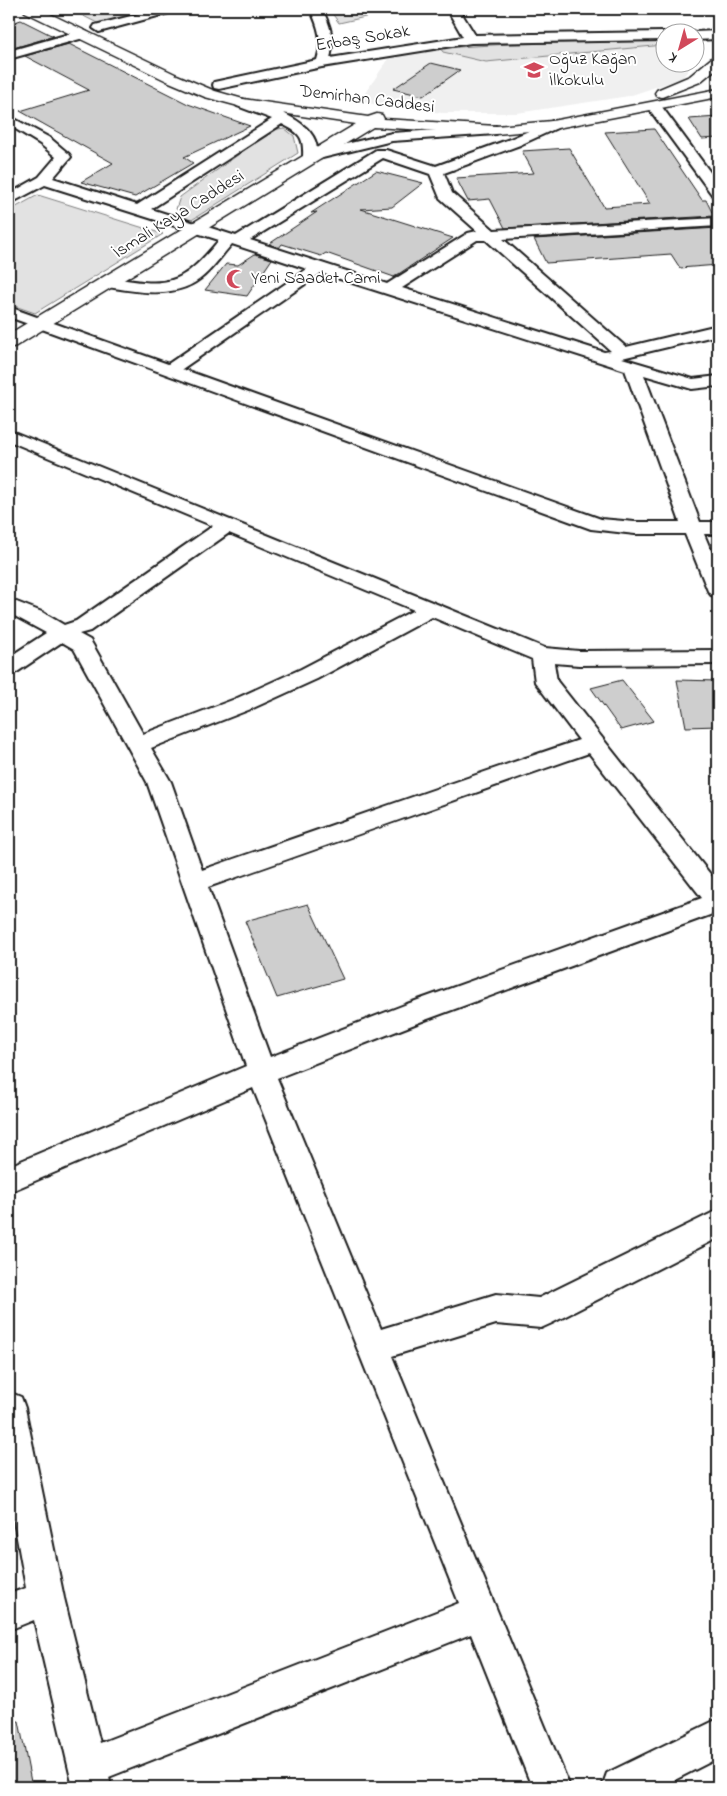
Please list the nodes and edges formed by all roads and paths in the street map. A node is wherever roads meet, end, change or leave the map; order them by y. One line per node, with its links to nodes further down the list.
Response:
1 (30, 9): 7 (main road, Demirhan Caddesi)
2 (172, 9): 6 (street)
3 (316, 9): 14 (street)
4 (454, 9): 11 (street)
5 (77, 16): 6 (main road, Demirhan Caddesi)
6 (99, 28): 16 (main road, Demirhan Caddesi)
7 (83, 34): 12 (street); 21 (main road, Demirhan Caddesi)
8 (718, 35): 10 (street)
9 (654, 36): 11 (street, Erbaş Sokak)
10 (704, 36)
11 (471, 39): 14 (street, Erbaş Sokak)
12 (9, 55)
13 (718, 60): 20 (main road)
14 (322, 63): 16 (street, Erbaş Sokak)
15 (718, 82): 20 (main road, Demirhan Caddesi)
16 (219, 86): 22 (main road, Demirhan Caddesi)
17 (718, 93): 18 (main road, Demirhan Caddesi)
18 (699, 97): 19 (main road); 20 (main road, Demirhan Caddesi)
19 (718, 98)
20 (657, 99): 22 (main road, Demirhan Caddesi); 26 (main road, Demirhan Caddesi); 31 (street)
21 (242, 103): 23 (street); 25 (main road, Demirhan Caddesi)
22 (386, 112): 25 (main road, İsmali Kaya Caddesi)
23 (281, 119): 28 (street); 33 (street)
24 (9, 120): 30 (street)
25 (370, 122): 27 (main road, Demirhan Caddesi); 28 (main road, İsmali Kaya Caddesi)
26 (552, 125): 27 (main road, Demirhan Caddesi); 29 (street)
27 (496, 130): 28 (street)
28 (310, 157): 35 (main road, İsmali Kaya Caddesi)
29 (436, 171): 36 (street); 37 (street)
30 (44, 180): 32 (street); 33 (street)
31 (718, 192)
32 (9, 200)
33 (138, 211): 35 (street)
34 (718, 222): 36 (street)
35 (196, 228): 37 (street); 39 (main road, İsmali Kaya Caddesi)
36 (490, 235): 40 (street); 45 (street)
37 (234, 239): 38 (street); 39 (street)
38 (320, 267): 40 (street); 46 (street)
39 (108, 282): 42 (main road, İsmali Kaya Caddesi)
40 (390, 289): 45 (street)
41 (9, 312): 42 (street)
42 (40, 322): 44 (main road, İsmali Kaya Caddesi); 46 (street)
43 (718, 330): 45 (street)
44 (9, 342)
45 (628, 360): 47 (street); 50 (street)
46 (171, 370): 50 (street)
47 (718, 382)
48 (9, 435): 49 (street)
49 (228, 525): 54 (street); 55 (street)
50 (692, 528): 51 (street); 52 (street)
51 (718, 528)
52 (718, 591)
53 (9, 605): 55 (street)
54 (430, 609): 56 (street); 60 (street)
55 (61, 632): 58 (street); 60 (street)
56 (542, 655): 57 (street); 59 (street)
57 (718, 657)
58 (9, 667)
59 (594, 743): 61 (street); 62 (street)
60 (138, 745): 61 (street)
61 (194, 882): 63 (street)
62 (718, 901): 63 (street)
63 (261, 1072): 64 (street); 66 (street)
64 (9, 1180)
65 (718, 1223): 66 (street)
66 (372, 1347): 70 (street)
67 (9, 1408): 68 (street)
68 (46, 1598): 69 (street); 72 (street)
69 (9, 1612)
70 (480, 1612): 72 (street); 73 (street)
71 (718, 1738): 74 (street)
72 (89, 1777)
73 (551, 1787)
74 (621, 1787)

